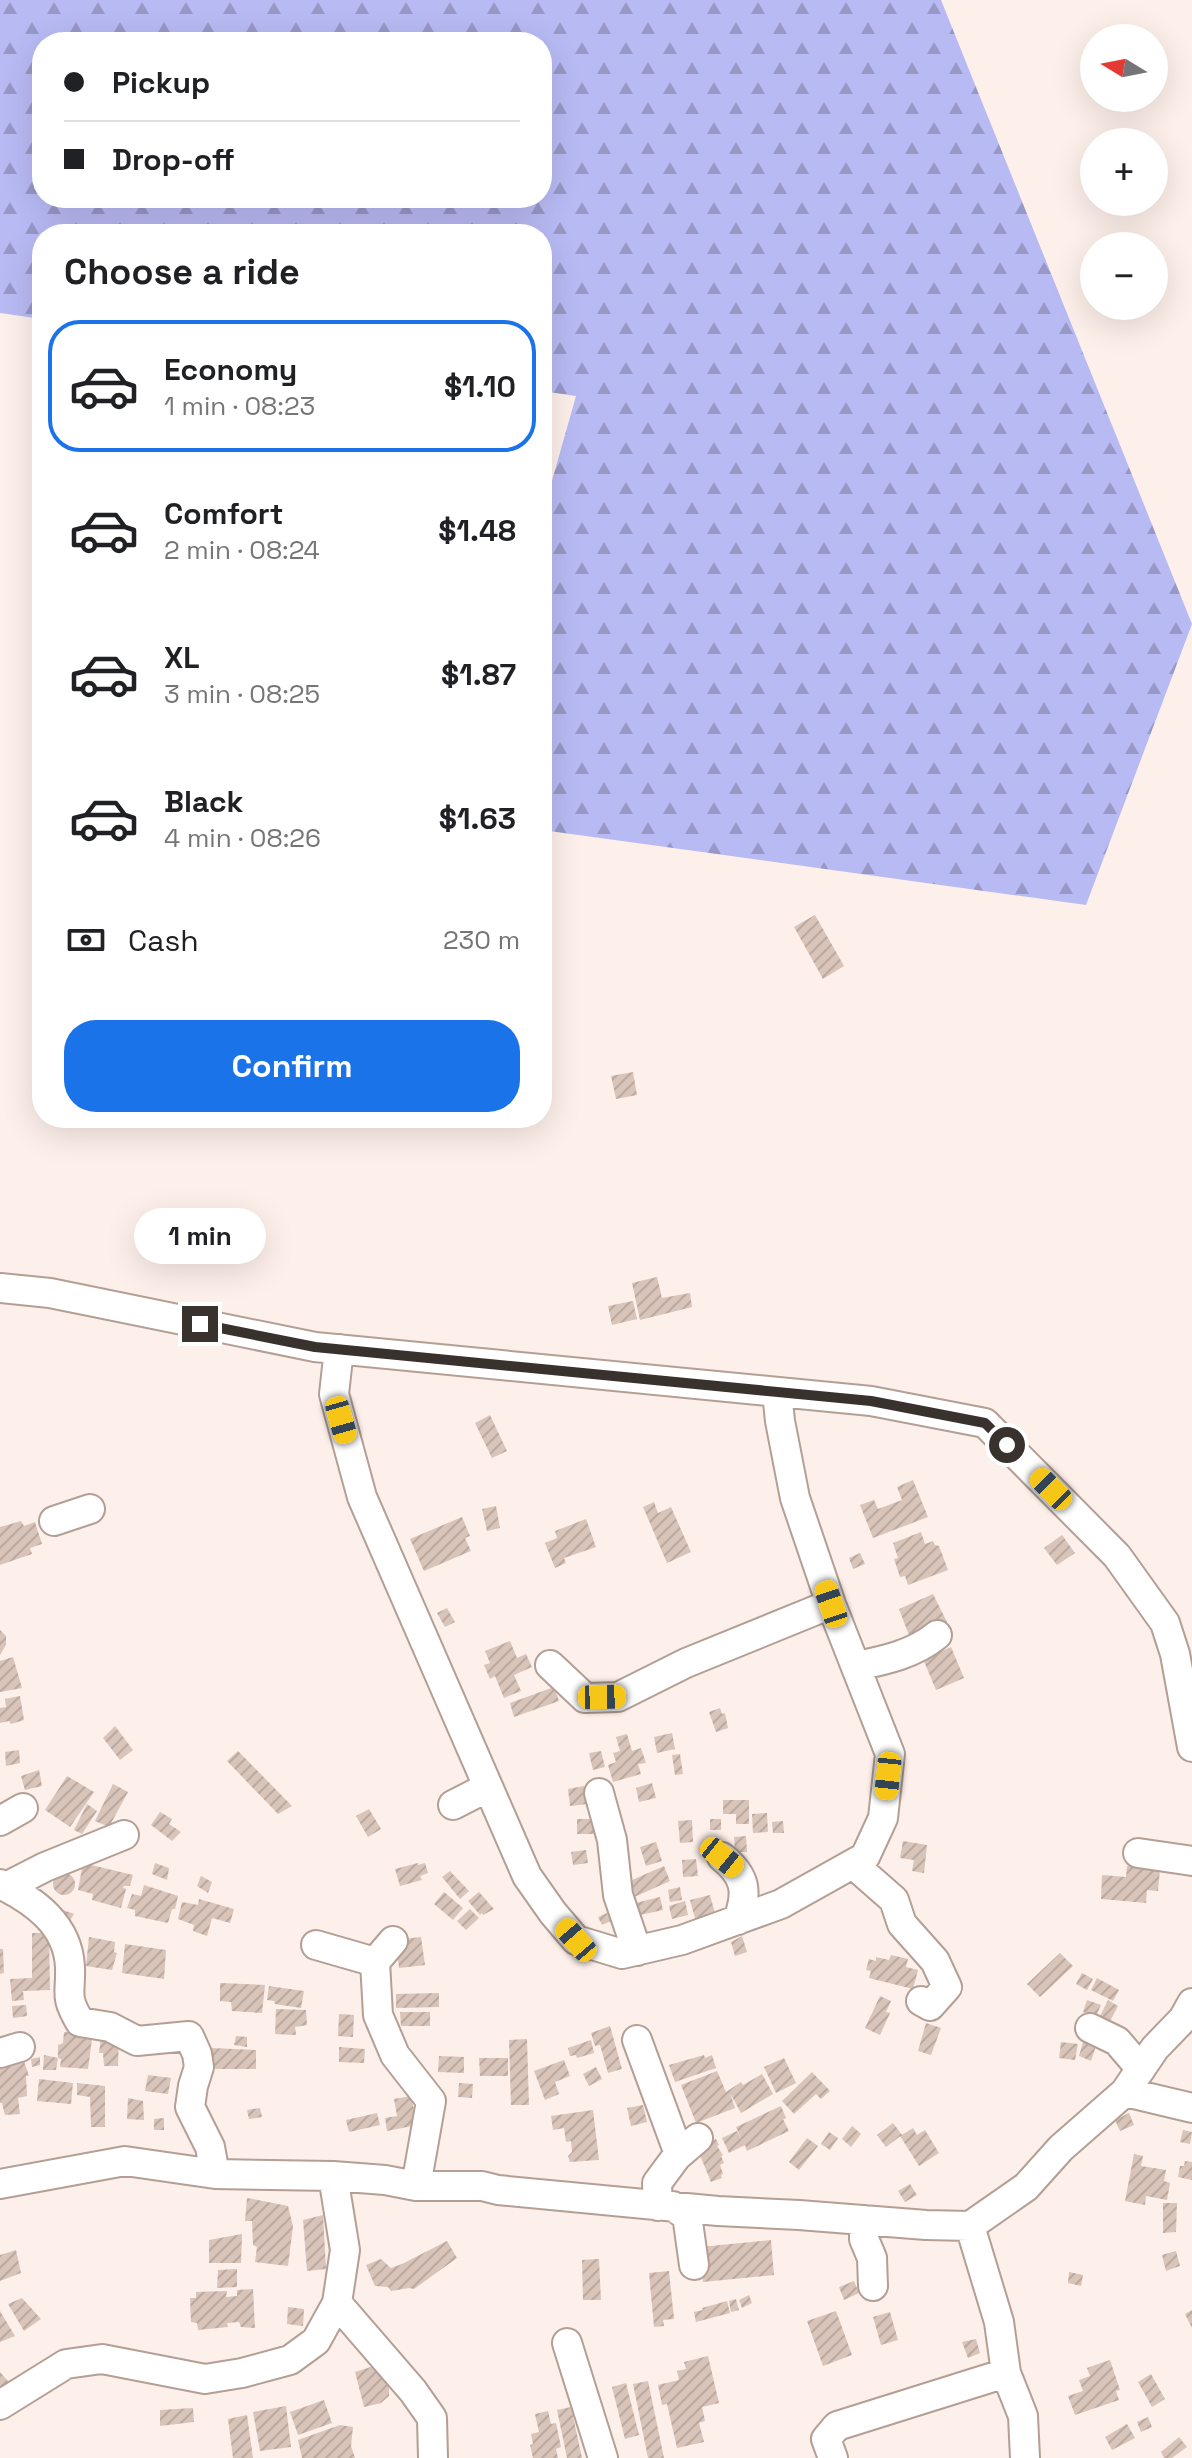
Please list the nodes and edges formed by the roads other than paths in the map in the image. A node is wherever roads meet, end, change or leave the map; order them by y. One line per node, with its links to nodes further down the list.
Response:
1 (0, 1288): 2 (street)
2 (339, 1349): 3 (street); 12 (street)
3 (777, 1392): 6 (street); 8 (street)
4 (90, 1509): 5 (street)
5 (54, 1521)
6 (831, 1604): 9 (street); 10 (street)
7 (937, 1635): 10 (street)
8 (1183, 1650): 11 (street)
9 (550, 1665)
10 (857, 1666): 19 (street)
11 (1192, 1747)
12 (488, 1787): 14 (street); 22 (street)
13 (599, 1793): 22 (street)
14 (453, 1805)
15 (124, 1835): 20 (street)
16 (1138, 1853): 18 (street)
17 (722, 1857): 21 (street)
18 (1192, 1861)
19 (853, 1864): 21 (street); 24 (street)
20 (3, 1885): 30 (street)
21 (738, 1920): 22 (street)
22 (650, 1941)
23 (316, 1945): 33 (street)
24 (921, 2001)
25 (1192, 2003): 28 (street)
26 (1090, 2028): 28 (street)
27 (637, 2040): 34 (street)
28 (1133, 2080): 29 (street); 36 (street)
29 (1192, 2108)
30 (215, 2174): 31 (street); 32 (street)
31 (333, 2176): 33 (street); 39 (street)
32 (0, 2184)
33 (416, 2186): 34 (street)
34 (665, 2206): 35 (street); 37 (street)
35 (864, 2220): 36 (street); 38 (street)
36 (970, 2226): 41 (street)
37 (694, 2265)
38 (873, 2286)
39 (337, 2303): 42 (street); 43 (street)
40 (567, 2343): 44 (street)
41 (1006, 2373): 45 (street); 46 (street)
42 (0, 2405)
43 (433, 2458)
44 (603, 2458)
45 (833, 2458)
46 (1025, 2458)

